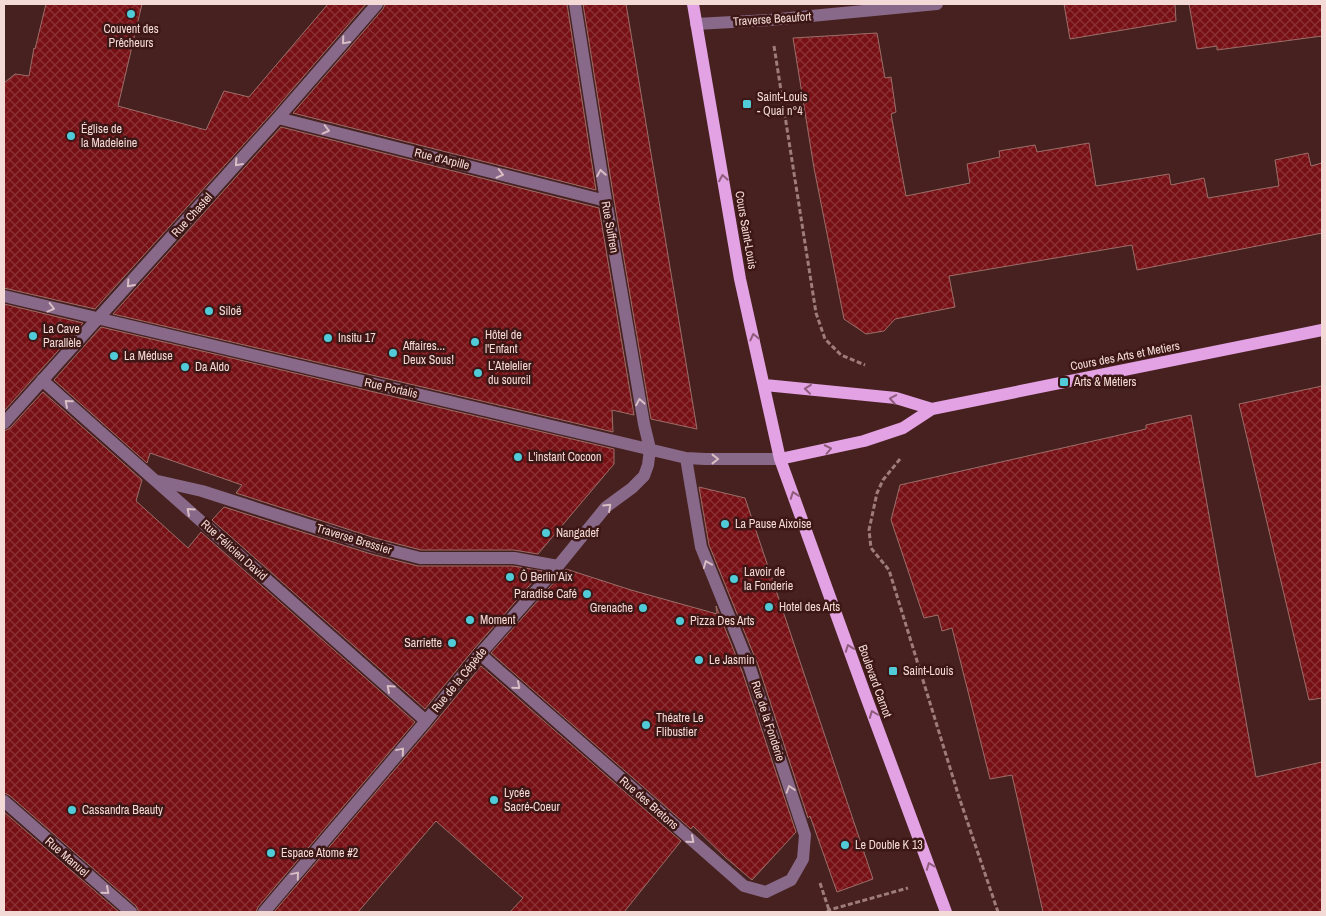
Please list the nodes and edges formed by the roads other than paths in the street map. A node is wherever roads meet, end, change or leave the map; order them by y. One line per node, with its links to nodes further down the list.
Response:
1 (377, 4): 6 (street, Rue Chastel, one-way to 6)
2 (574, 4): 7 (street, Rue Suffren, one-way to 2)
3 (693, 4): 5 (main road, Cours Saint-Louis)
4 (937, 4): 5 (street, Traverse Beaufort)
5 (696, 24): 12 (main road, Cours Saint-Louis, one-way to 5)
6 (278, 118): 7 (street, Rue d'Arpille, one-way to 7); 9 (street, Rue Chastel, one-way to 9)
7 (606, 200): 15 (street, Rue Suffren, one-way to 7)
8 (4, 296): 9 (street, Rue Portalis, one-way to 9)
9 (98, 319): 11 (street, Rue Chastel); 15 (street, Rue Portalis)
10 (1322, 330): 13 (main road, Cours des Arts et Metiers)
11 (42, 380): 14 (street, Rue Chastel); 18 (street, Rue Félicien David, one-way to 11)
12 (765, 385): 13 (main road, Cours des Arts et Metiers, one-way to 12); 17 (main road, Cours Saint-Louis)
13 (932, 409): 17 (main road, Cours des Arts et Metiers, one-way to 13)
14 (4, 423)
15 (650, 450): 16 (street, Rue Portalis); 19 (street, Rue de la Cépède, one-way to 15)
16 (686, 458): 17 (street, Rue Portalis, one-way to 17); 23 (street, Rue de la Fonderie, one-way to 16)
17 (780, 459): 26 (main road, Boulevard Carnot, one-way to 17)
18 (155, 480): 19 (street, Traverse Bressier); 21 (street, Rue Félicien David, one-way to 18)
19 (558, 566): 20 (street, Rue de la Cépède)
20 (480, 654): 21 (street, Rue de la Cépède); 23 (street, Rue des Bretons, one-way to 23)
21 (426, 721): 25 (street, Rue de la Cépède, one-way to 21)
22 (4, 802): 24 (street, Rue Manuel, one-way to 24)
23 (805, 835)
24 (130, 912)
25 (264, 912)
26 (946, 912)

